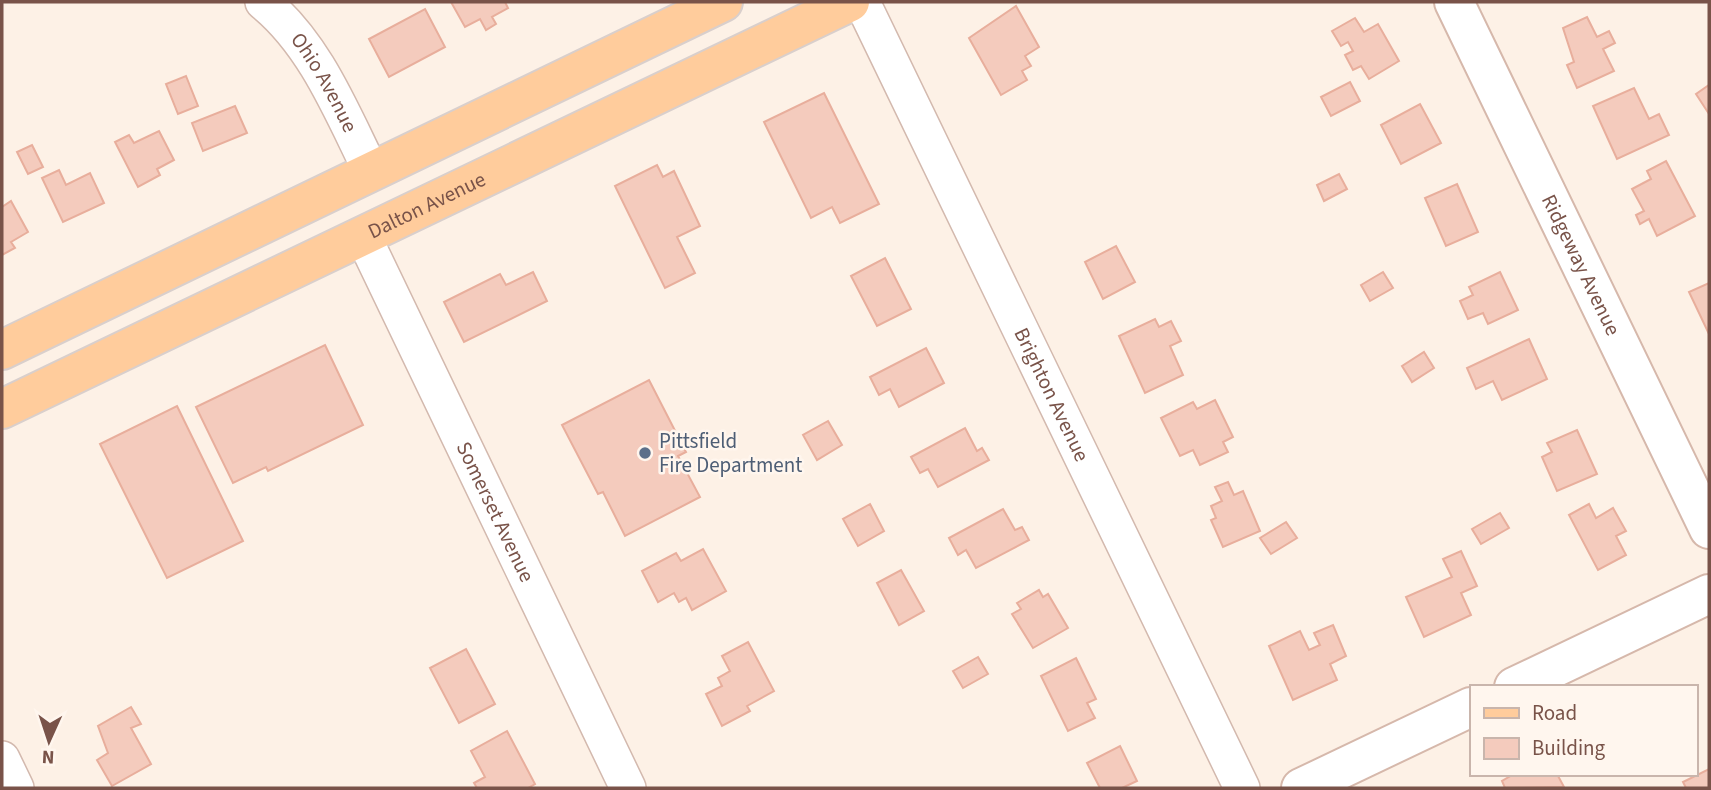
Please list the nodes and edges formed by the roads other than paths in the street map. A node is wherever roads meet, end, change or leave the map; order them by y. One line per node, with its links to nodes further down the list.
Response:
1 (263, 2): 6 (street, Ohio Avenue)
2 (723, 2): 6 (main road)
3 (850, 2): 7 (main road, Dalton Avenue)
4 (862, 2): 17 (street, Brighton Avenue)
5 (1454, 2): 10 (street, Ridgeway Avenue)
6 (371, 171): 8 (main road)
7 (363, 236): 9 (main road, Dalton Avenue); 16 (street, Somerset Avenue)
8 (2, 350)
9 (2, 409)
10 (1709, 528)
11 (1709, 594): 12 (street)
12 (1518, 685)
13 (1470, 707): 18 (street)
14 (2, 759): 15 (street)
15 (16, 788)
16 (628, 788)
17 (1242, 788)
18 (1301, 788)

